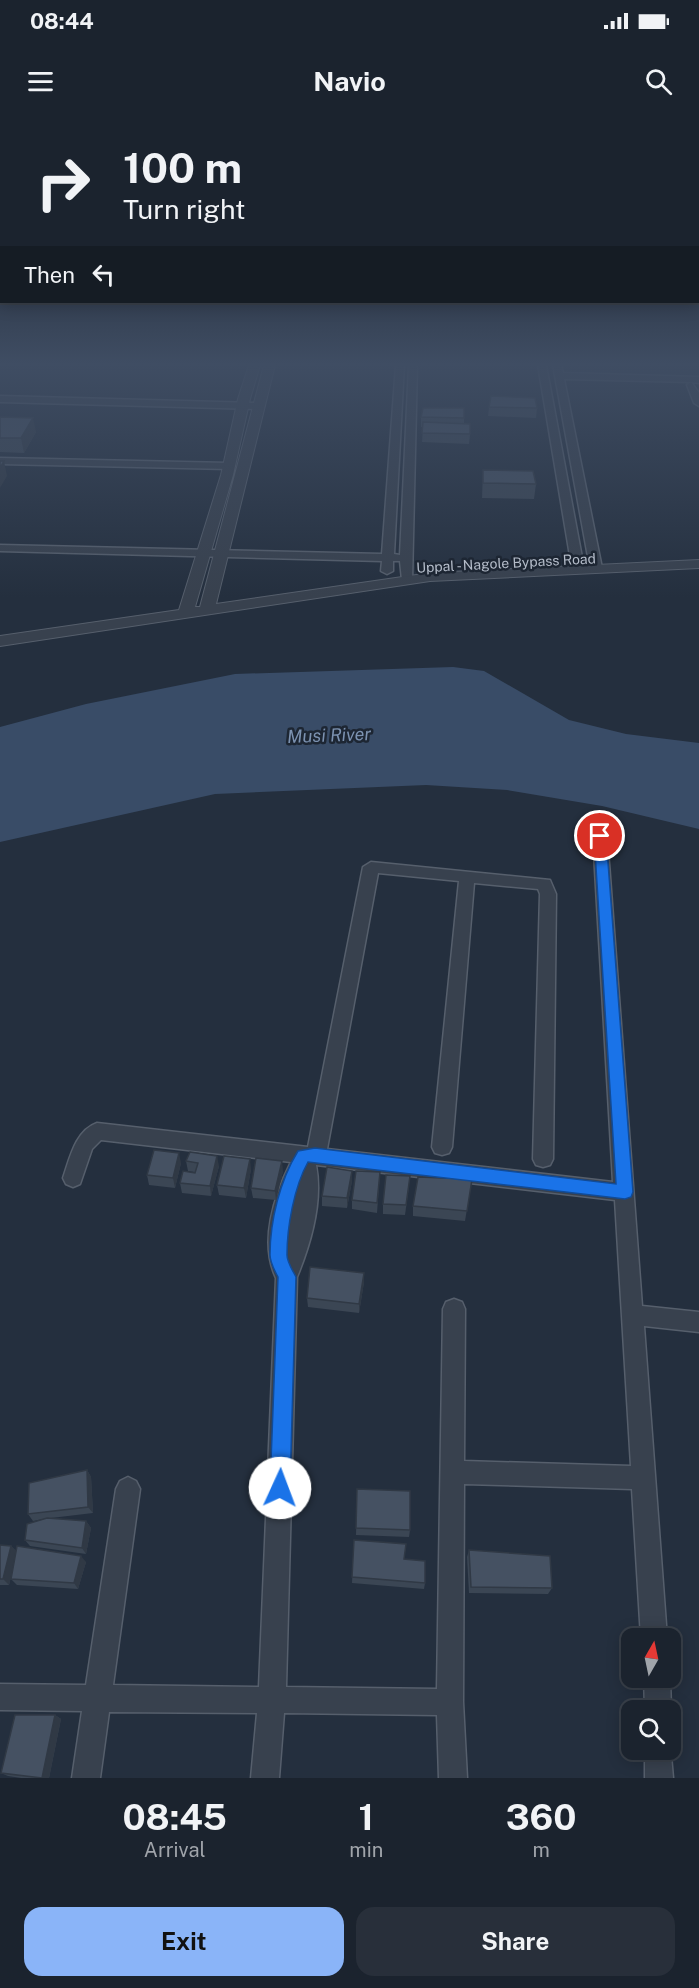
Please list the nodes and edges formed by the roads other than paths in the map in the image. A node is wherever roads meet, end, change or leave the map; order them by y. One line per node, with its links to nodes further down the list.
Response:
1 (234, 442): 9 (street)
2 (250, 442): 15 (street)
3 (396, 442): 10 (street)
4 (411, 442): 18 (street)
5 (556, 442): 16 (street)
6 (571, 442): 17 (street)
7 (0, 461): 9 (street)
8 (0, 468): 9 (street)
9 (228, 471): 14 (street)
10 (390, 538): 18 (street); 20 (street)
11 (0, 548): 14 (street)
12 (699, 553): 17 (street, Uppal - Nagole Bypass Road)
13 (0, 555): 14 (street)
14 (202, 556): 15 (street); 22 (street)
15 (219, 560): 20 (street); 21 (street)
16 (577, 563): 17 (street, Uppal - Nagole Bypass Road); 18 (street, Uppal - Nagole Bypass Road)
17 (595, 563): 19 (street, Uppal - Nagole Bypass Road)
18 (407, 564): 20 (street, Uppal - Nagole Bypass Road); 21 (street, Uppal - Nagole Bypass Road)
19 (699, 564)
20 (388, 566): 21 (street, Uppal - Nagole Bypass Road)
21 (208, 606): 22 (street, Uppal - Nagole Bypass Road)
22 (186, 608): 23 (street, Uppal - Nagole Bypass Road); 24 (street, Uppal - Nagole Bypass Road)
23 (0, 628)
24 (0, 641)
25 (600, 836): 31 (street)
26 (467, 876): 27 (street); 28 (street); 29 (street)
27 (442, 1147)
28 (310, 1155): 30 (street); 31 (street); 41 (street)
29 (543, 1159)
30 (72, 1178)
31 (625, 1192): 33 (street)
32 (454, 1309): 35 (street)
33 (634, 1315): 34 (street); 36 (street)
34 (699, 1322)
35 (451, 1472): 36 (street); 42 (street)
36 (645, 1478): 38 (street)
37 (128, 1489): 40 (street)
38 (653, 1628)
39 (0, 1697): 40 (street)
40 (96, 1698): 41 (street); 44 (street)
41 (272, 1698): 42 (street); 45 (street)
42 (450, 1702): 46 (street)
43 (659, 1760): 47 (street)
44 (86, 1778)
45 (265, 1778)
46 (453, 1778)
47 (658, 1778)

